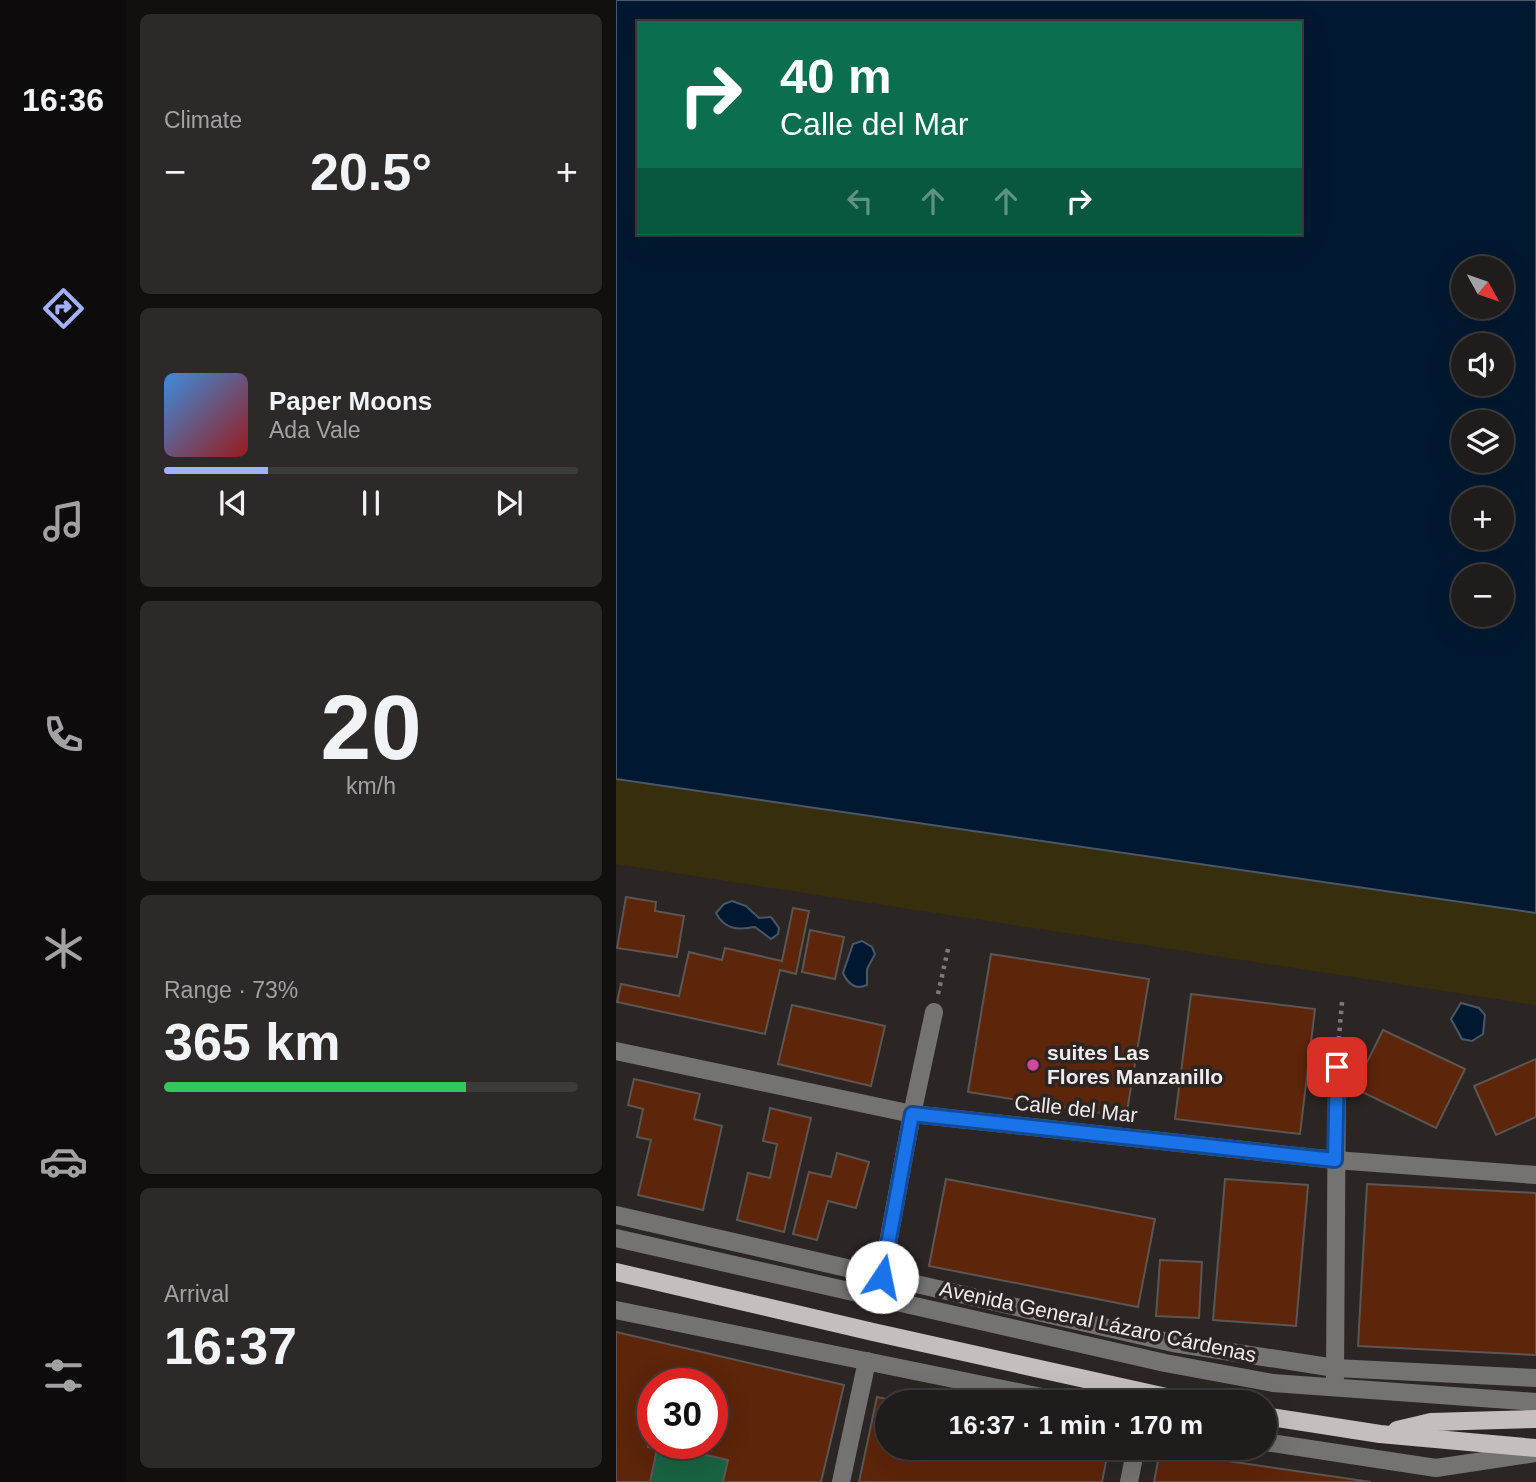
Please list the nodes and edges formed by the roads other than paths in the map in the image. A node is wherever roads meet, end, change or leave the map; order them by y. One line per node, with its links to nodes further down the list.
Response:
1 (934, 1012): 4 (street)
2 (616, 1051): 4 (street, Calle del Mar)
3 (1337, 1067): 5 (street)
4 (912, 1114): 5 (street, Calle del Mar); 10 (street)
5 (1335, 1160): 6 (street, Calle del Mar); 14 (street)
6 (1536, 1175)
7 (616, 1215): 10 (street)
8 (616, 1238): 11 (street, Avenida General Lázaro Cárdenas)
9 (616, 1272): 18 (main road)
10 (882, 1277): 11 (street); 14 (street)
11 (878, 1298): 16 (street, Avenida General Lázaro Cárdenas)
12 (616, 1310): 13 (street)
13 (867, 1361): 17 (street); 27 (street)
14 (1335, 1368): 15 (street); 16 (street)
15 (1536, 1378)
16 (1335, 1388): 19 (street, Avenida General Lázaro Cárdenas)
17 (1008, 1390)
18 (1135, 1390)
19 (1536, 1402)
20 (1277, 1418): 22 (main road)
21 (1536, 1419): 22 (main road)
22 (1380, 1434): 24 (main road)
23 (1277, 1444): 26 (street)
24 (1536, 1451): 26 (street)
25 (1133, 1460): 28 (street)
26 (1435, 1475)
27 (841, 1482)
28 (1129, 1482)

